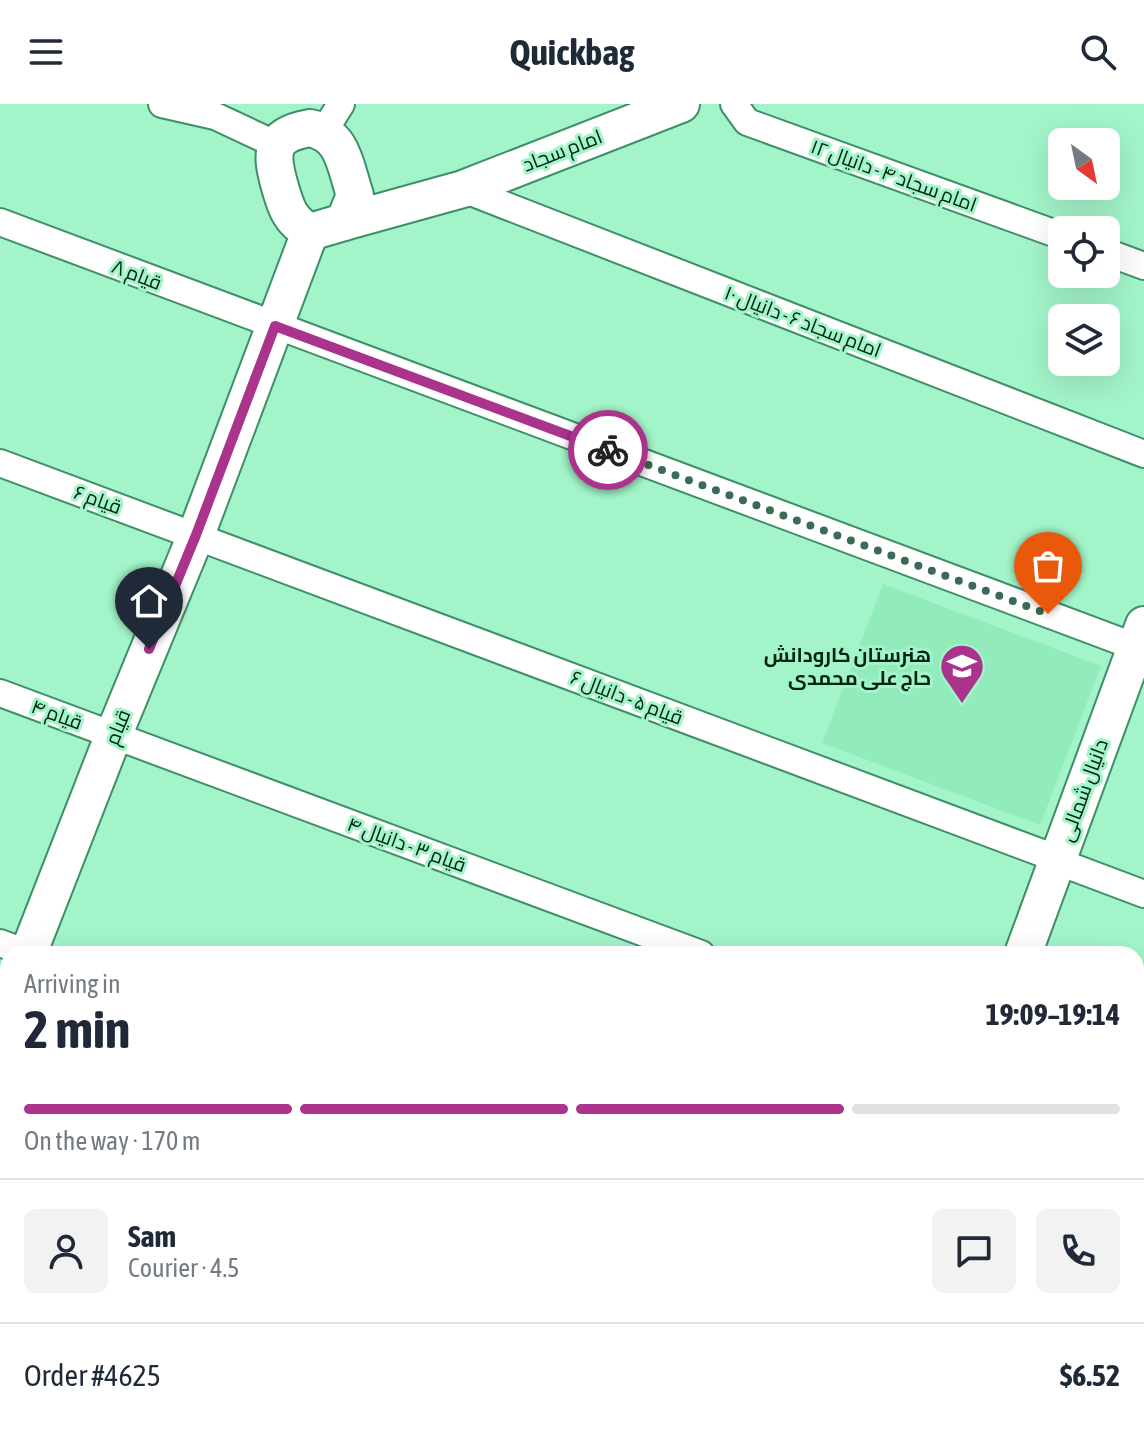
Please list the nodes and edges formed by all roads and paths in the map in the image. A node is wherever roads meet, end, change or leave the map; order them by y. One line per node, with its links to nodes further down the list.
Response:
1 (162, 104): 5 (street)
2 (681, 104): 7 (street, امام سجاد)
3 (734, 104): 10 (street, امام سجاد ۴ - دانیال ۱۲)
4 (332, 118): 5 (street); 6 (street)
5 (277, 145): 11 (street)
6 (347, 171): 7 (street); 9 (street)
7 (453, 192): 9 (street, امام سجاد); 15 (street, امام سجاد ۶ - دانیال ۱۰)
8 (0, 222): 14 (street, قیام ۸)
9 (344, 222): 11 (street, امام سجاد)
10 (1048, 231)
11 (310, 232): 14 (street, قیام)
12 (1120, 257): 13 (street)
13 (1144, 266)
14 (275, 326): 17 (street, قیام); 18 (street, قیام ۸)
15 (1144, 454)
16 (0, 463): 17 (street, قیام ۶)
17 (196, 535): 21 (street, قیام); 22 (street, قیام ۵ - دانیال ۶)
18 (1141, 641): 22 (street, دانیال شمالی)
19 (1144, 683): 22 (street, دانیال شمالی)
20 (0, 693): 21 (street, قیام ۴)
21 (114, 734): 24 (street, قیام); 25 (street, قیام ۳ - دانیال ۴)
22 (1066, 863): 23 (street, قیام ۵ - دانیال ۶); 26 (street, دانیال شمالی); 27 (street, دانیال شمالی)
23 (1144, 894)
24 (31, 946)
25 (680, 946)
26 (1027, 946)
27 (1045, 946)

